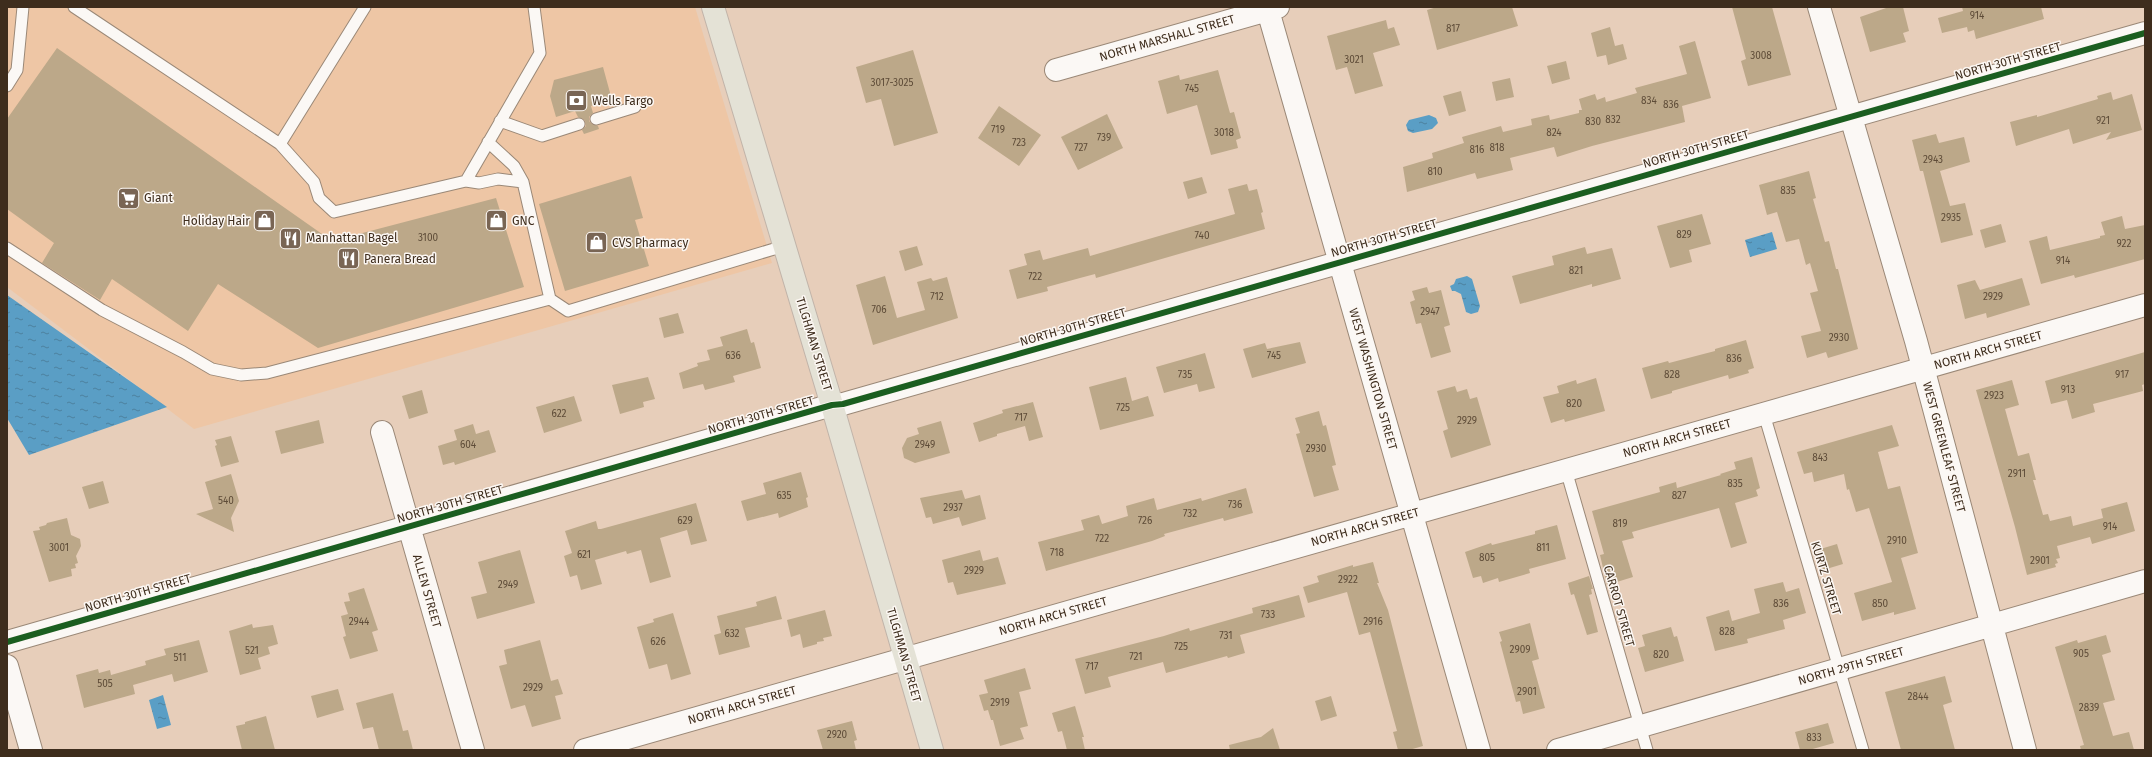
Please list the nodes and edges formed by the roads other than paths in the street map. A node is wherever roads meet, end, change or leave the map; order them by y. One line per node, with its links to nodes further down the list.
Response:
1 (23, 7): 10 (lane)
2 (74, 7): 17 (lane)
3 (365, 7): 17 (lane)
4 (534, 7): 14 (lane)
5 (713, 7): 20 (main road, TILGHMAN STREET)
6 (1819, 7): 12 (street, WEST GREENLEAF STREET)
7 (1271, 8): 9 (street, NORTH MARSHALL STREET); 22 (street, WEST WASHINGTON STREET)
8 (2145, 33): 12 (street, NORTH 30TH STREET)
9 (1056, 70)
10 (7, 86)
11 (635, 107): 13 (lane)
12 (1851, 116): 22 (street, NORTH 30TH STREET); 25 (street, WEST GREENLEAF STREET)
13 (596, 119)
14 (500, 121): 15 (lane); 16 (lane)
15 (579, 124)
16 (488, 142): 18 (lane); 19 (lane)
17 (280, 144): 18 (lane)
18 (466, 181): 19 (lane)
19 (523, 182): 23 (lane)
20 (784, 246): 23 (lane); 26 (main road, TILGHMAN STREET)
21 (7, 248): 23 (lane)
22 (1340, 262): 26 (street, NORTH 30TH STREET); 30 (street, WEST WASHINGTON STREET)
23 (550, 299)
24 (2145, 305): 25 (street, NORTH ARCH STREET)
25 (1923, 368): 27 (street, NORTH ARCH STREET); 33 (street, WEST GREENLEAF STREET)
26 (832, 406): 31 (street, NORTH 30TH STREET); 35 (main road, TILGHMAN STREET)
27 (1764, 414): 29 (street, NORTH ARCH STREET); 37 (lane, KURTZ STREET)
28 (382, 432): 31 (street, ALLEN STREET)
29 (1566, 470): 30 (street, NORTH ARCH STREET); 38 (lane, CARROT STREET)
30 (1412, 514): 35 (street, NORTH ARCH STREET); 43 (street, WEST WASHINGTON STREET)
31 (409, 528): 34 (street, NORTH 30TH STREET); 40 (street, ALLEN STREET)
32 (2144, 584): 33 (street, NORTH 29TH STREET)
33 (1991, 626): 37 (street, NORTH 29TH STREET); 47 (street, WEST GREENLEAF STREET)
34 (7, 642)
35 (906, 658): 41 (street, NORTH ARCH STREET); 42 (main road, TILGHMAN STREET)
36 (7, 666): 39 (street)
37 (1840, 669): 38 (street, NORTH 29TH STREET); 46 (lane, KURTZ STREET)
38 (1640, 727): 44 (street, NORTH 29TH STREET); 45 (lane, CARROT STREET)
39 (31, 750)
40 (473, 750)
41 (585, 750)
42 (932, 750)
43 (1479, 750)
44 (1558, 750)
45 (1647, 750)
46 (1863, 750)
47 (2025, 750)

